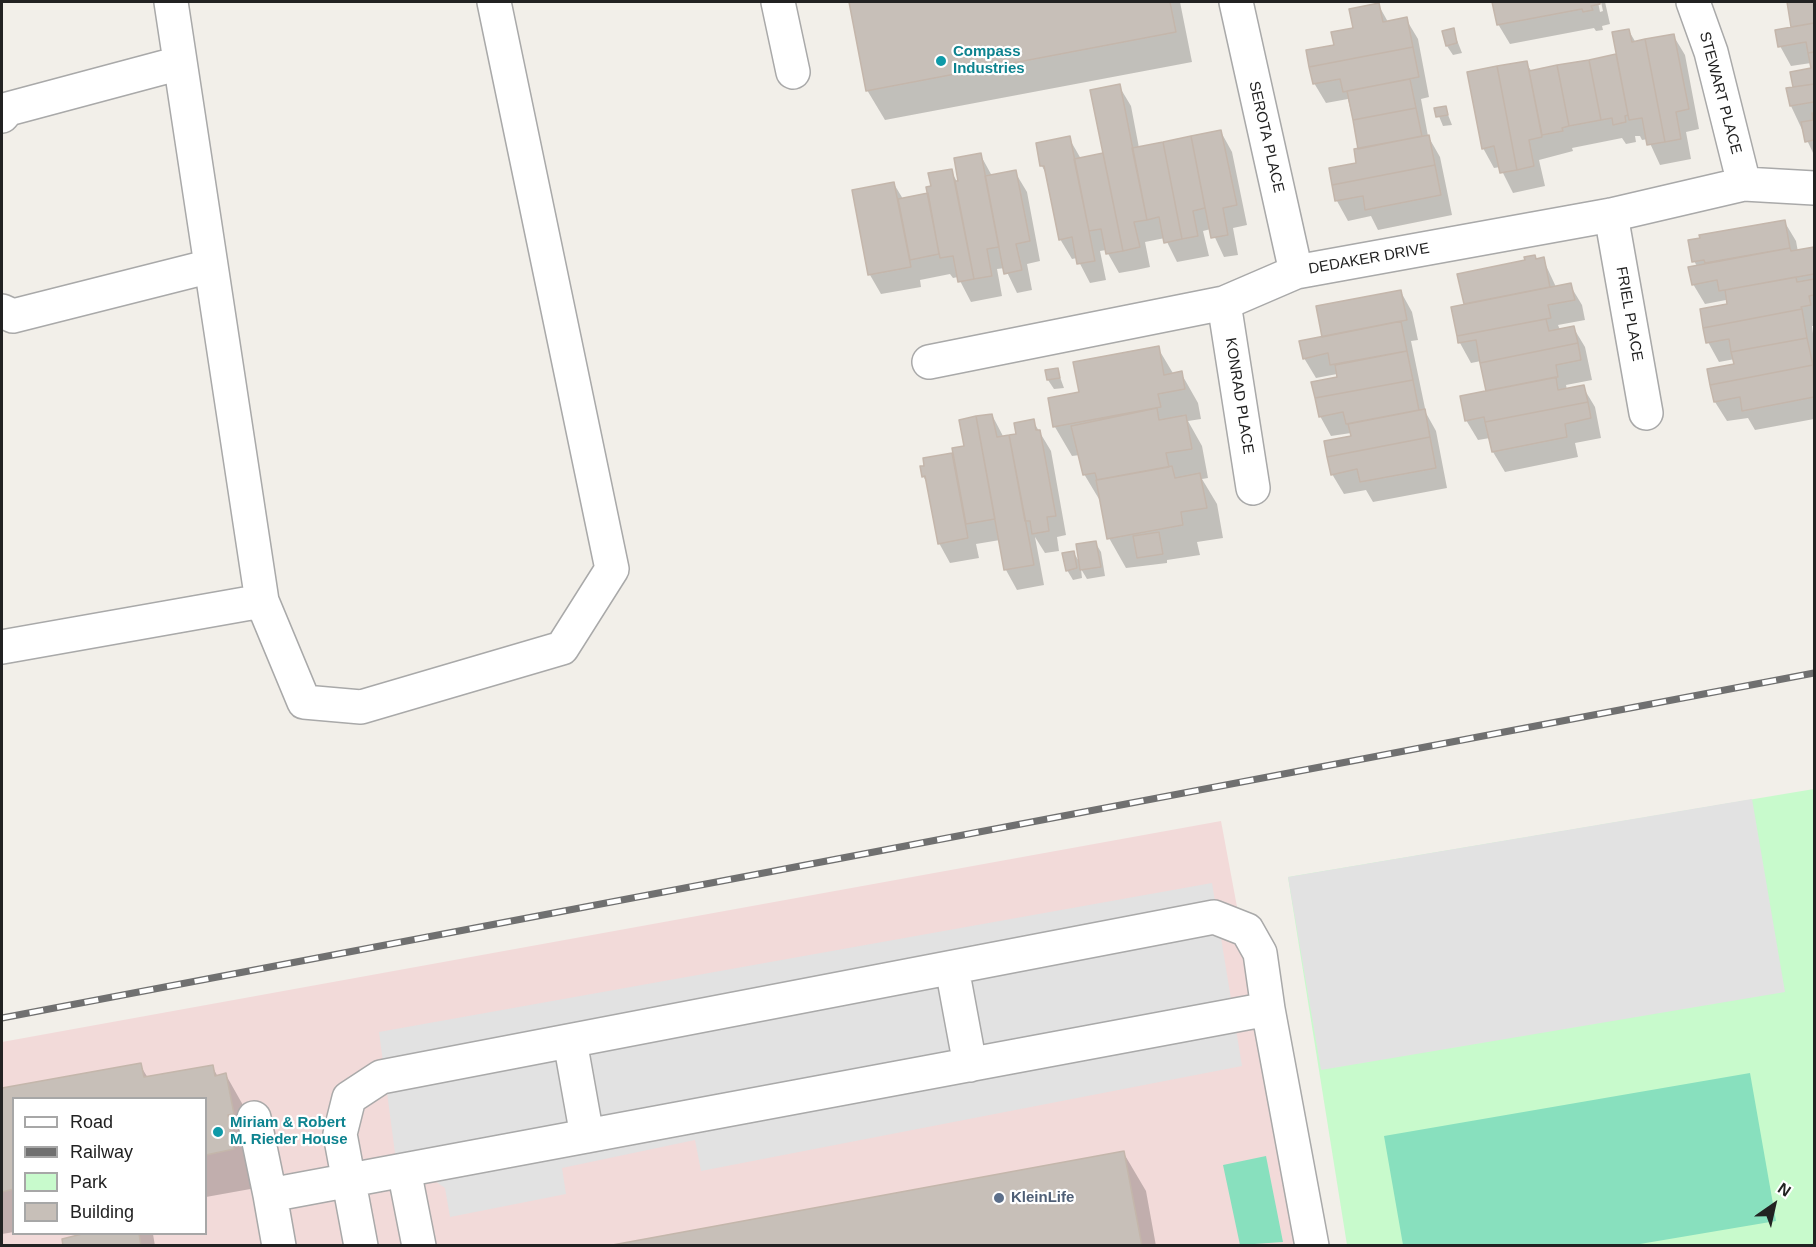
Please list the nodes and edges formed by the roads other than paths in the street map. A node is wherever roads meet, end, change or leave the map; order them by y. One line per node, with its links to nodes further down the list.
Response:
1 (171, 2): 6 (street)
2 (494, 2): 19 (street)
3 (778, 2): 7 (street)
4 (1236, 2): 13 (street, SEROTA PLACE)
5 (1693, 2): 9 (street, STEWART PLACE)
6 (180, 63): 8 (street); 12 (street)
7 (793, 72)
8 (2, 116)
9 (1744, 184): 10 (street, DEDAKER DRIVE); 11 (street, DEDAKER DRIVE)
10 (1815, 189)
11 (1611, 215): 13 (street, DEDAKER DRIVE); 17 (street, FRIEL PLACE)
12 (211, 266): 15 (street); 19 (street)
13 (1296, 272): 14 (street, DEDAKER DRIVE)
14 (1224, 303): 16 (street, DEDAKER DRIVE); 18 (street, KONRAD PLACE)
15 (2, 311)
16 (929, 362)
17 (1646, 413)
18 (1253, 488)
19 (262, 601): 20 (street)
20 (2, 647)
21 (952, 968): 22 (street); 23 (street); 24 (street)
22 (1268, 1009): 24 (street); 33 (street)
23 (570, 1041): 26 (street); 28 (street)
24 (970, 1065): 26 (street)
25 (254, 1118): 29 (street)
26 (587, 1136): 27 (street)
27 (404, 1170): 28 (street); 32 (street)
28 (348, 1180): 29 (street); 31 (street)
29 (270, 1195): 30 (street)
30 (279, 1245)
31 (361, 1245)
32 (419, 1245)
33 (1312, 1245)

